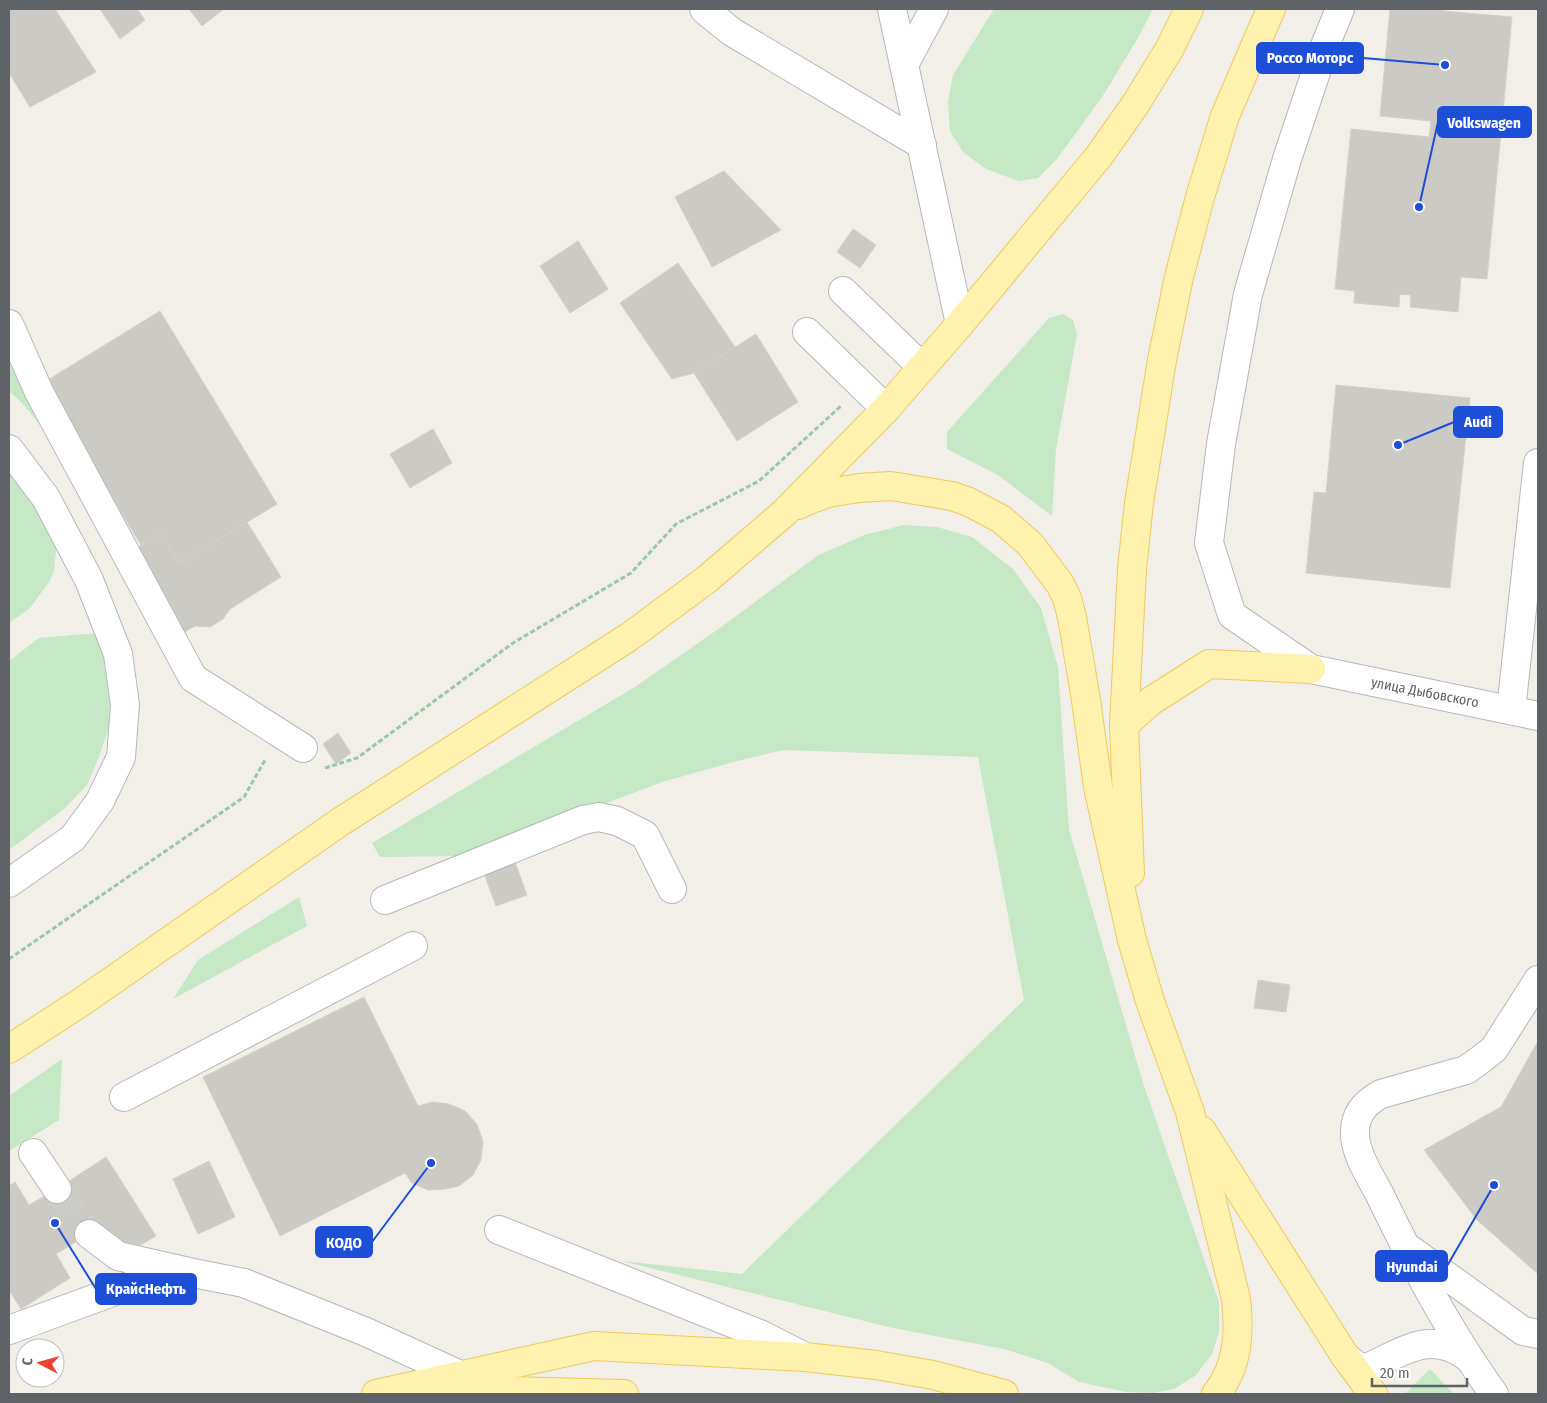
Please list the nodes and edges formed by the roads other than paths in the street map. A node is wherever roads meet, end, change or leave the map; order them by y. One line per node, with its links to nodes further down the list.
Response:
1 (704, 9): 8 (street)
2 (892, 9): 7 (street)
3 (934, 9): 7 (street)
4 (1189, 9): 11 (main road)
5 (1270, 9): 21 (main road)
6 (1340, 9): 18 (street)
7 (904, 65): 8 (street)
8 (922, 145): 11 (street)
9 (843, 291): 13 (street)
10 (9, 324): 22 (street)
11 (960, 324): 13 (main road)
12 (807, 332): 14 (street)
13 (922, 367): 14 (main road)
14 (886, 409): 17 (main road)
15 (9, 449): 23 (street)
16 (1538, 463): 19 (street)
17 (784, 513): 26 (main road); 29 (main road)
18 (1311, 669): 19 (street, улица Дыбовского); 21 (main road)
19 (1511, 710): 20 (street, улица Дыбовского)
20 (1538, 716)
21 (1124, 726): 26 (main road)
22 (310, 759)
23 (9, 883)
24 (672, 889): 25 (street)
25 (385, 900)
26 (1132, 940): 31 (main road)
27 (412, 946): 30 (street)
28 (1538, 980): 36 (street)
29 (9, 1049)
30 (124, 1097)
31 (1190, 1112): 40 (main road); 48 (main road)
32 (33, 1152): 33 (street)
33 (57, 1189)
34 (499, 1230): 41 (street)
35 (89, 1234): 37 (street)
36 (1404, 1245): 39 (street); 42 (street)
37 (175, 1269): 38 (street); 43 (street)
38 (9, 1330)
39 (1538, 1334)
40 (1345, 1356): 42 (street); 49 (main road)
41 (805, 1357): 43 (main road); 47 (main road)
42 (1470, 1359): 50 (street)
43 (460, 1376): 45 (main road)
44 (370, 1394): 45 (main road)
45 (376, 1394): 46 (main road)
46 (624, 1394)
47 (1004, 1394)
48 (1216, 1394)
49 (1372, 1394)
50 (1494, 1394)

